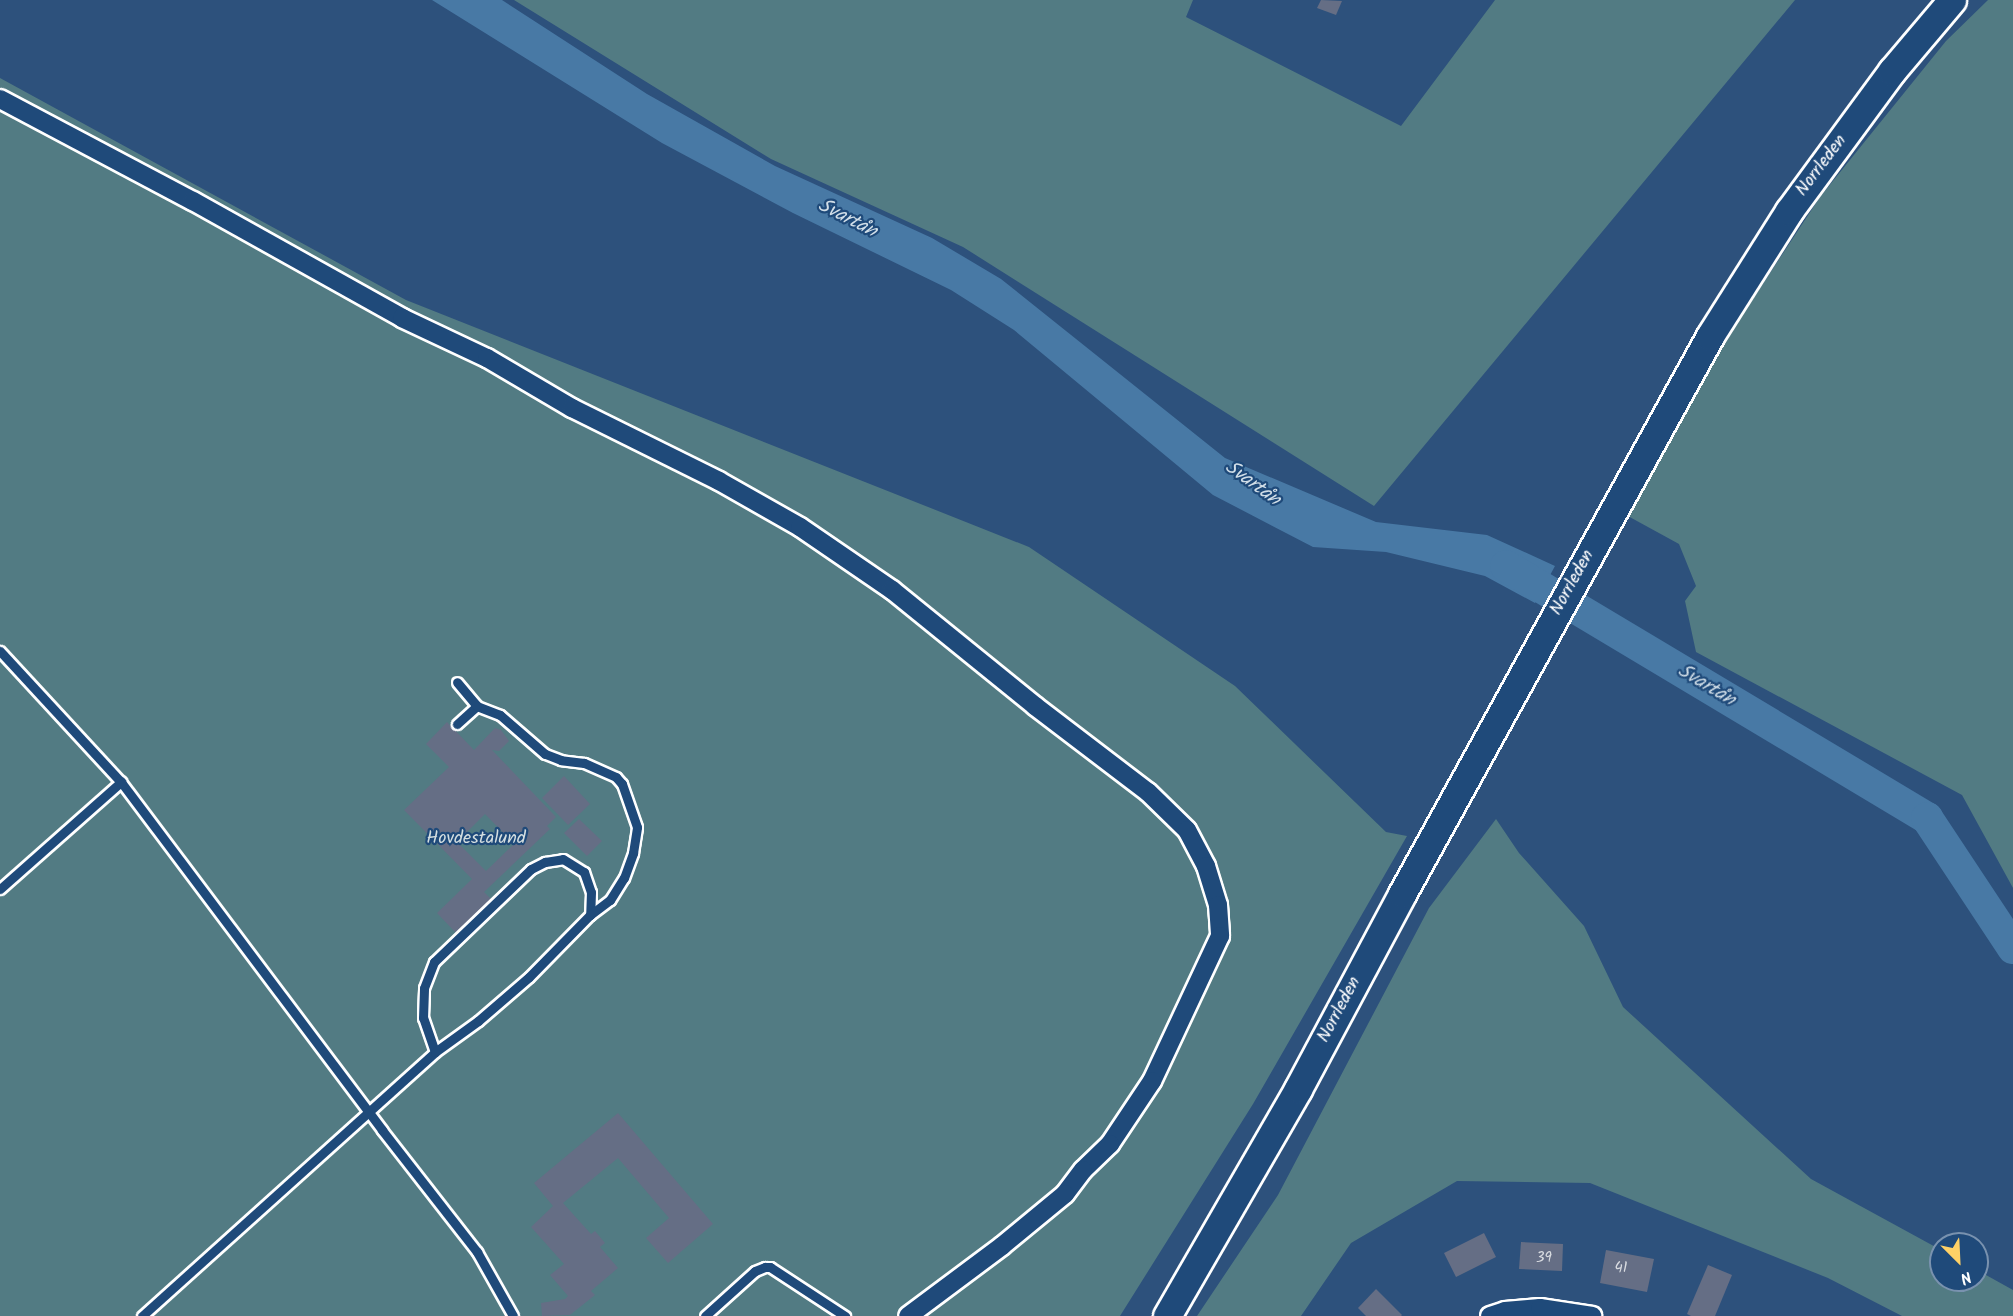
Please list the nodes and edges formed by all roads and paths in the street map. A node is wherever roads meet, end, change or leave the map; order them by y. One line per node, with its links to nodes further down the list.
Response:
1 (1952, 0): 12 (main road, Norrleden)
2 (0, 99): 17 (street)
3 (0, 651): 7 (lane)
4 (457, 682): 5 (lane)
5 (477, 706): 6 (lane); 9 (lane)
6 (457, 724)
7 (121, 782): 8 (lane); 11 (lane)
8 (0, 889)
9 (590, 915): 10 (lane); 10 (lane)
10 (435, 1052): 11 (lane)
11 (369, 1113): 13 (lane); 14 (lane)
12 (1238, 1195): 18 (main road, Norrleden); 19 (main road, Norrleden)
13 (142, 1316)
14 (513, 1316)
15 (705, 1316): 16 (lane)
16 (845, 1316)
17 (908, 1316)
18 (1154, 1316)
19 (1167, 1316)
20 (1490, 1316): 21 (street)
21 (1592, 1316)

